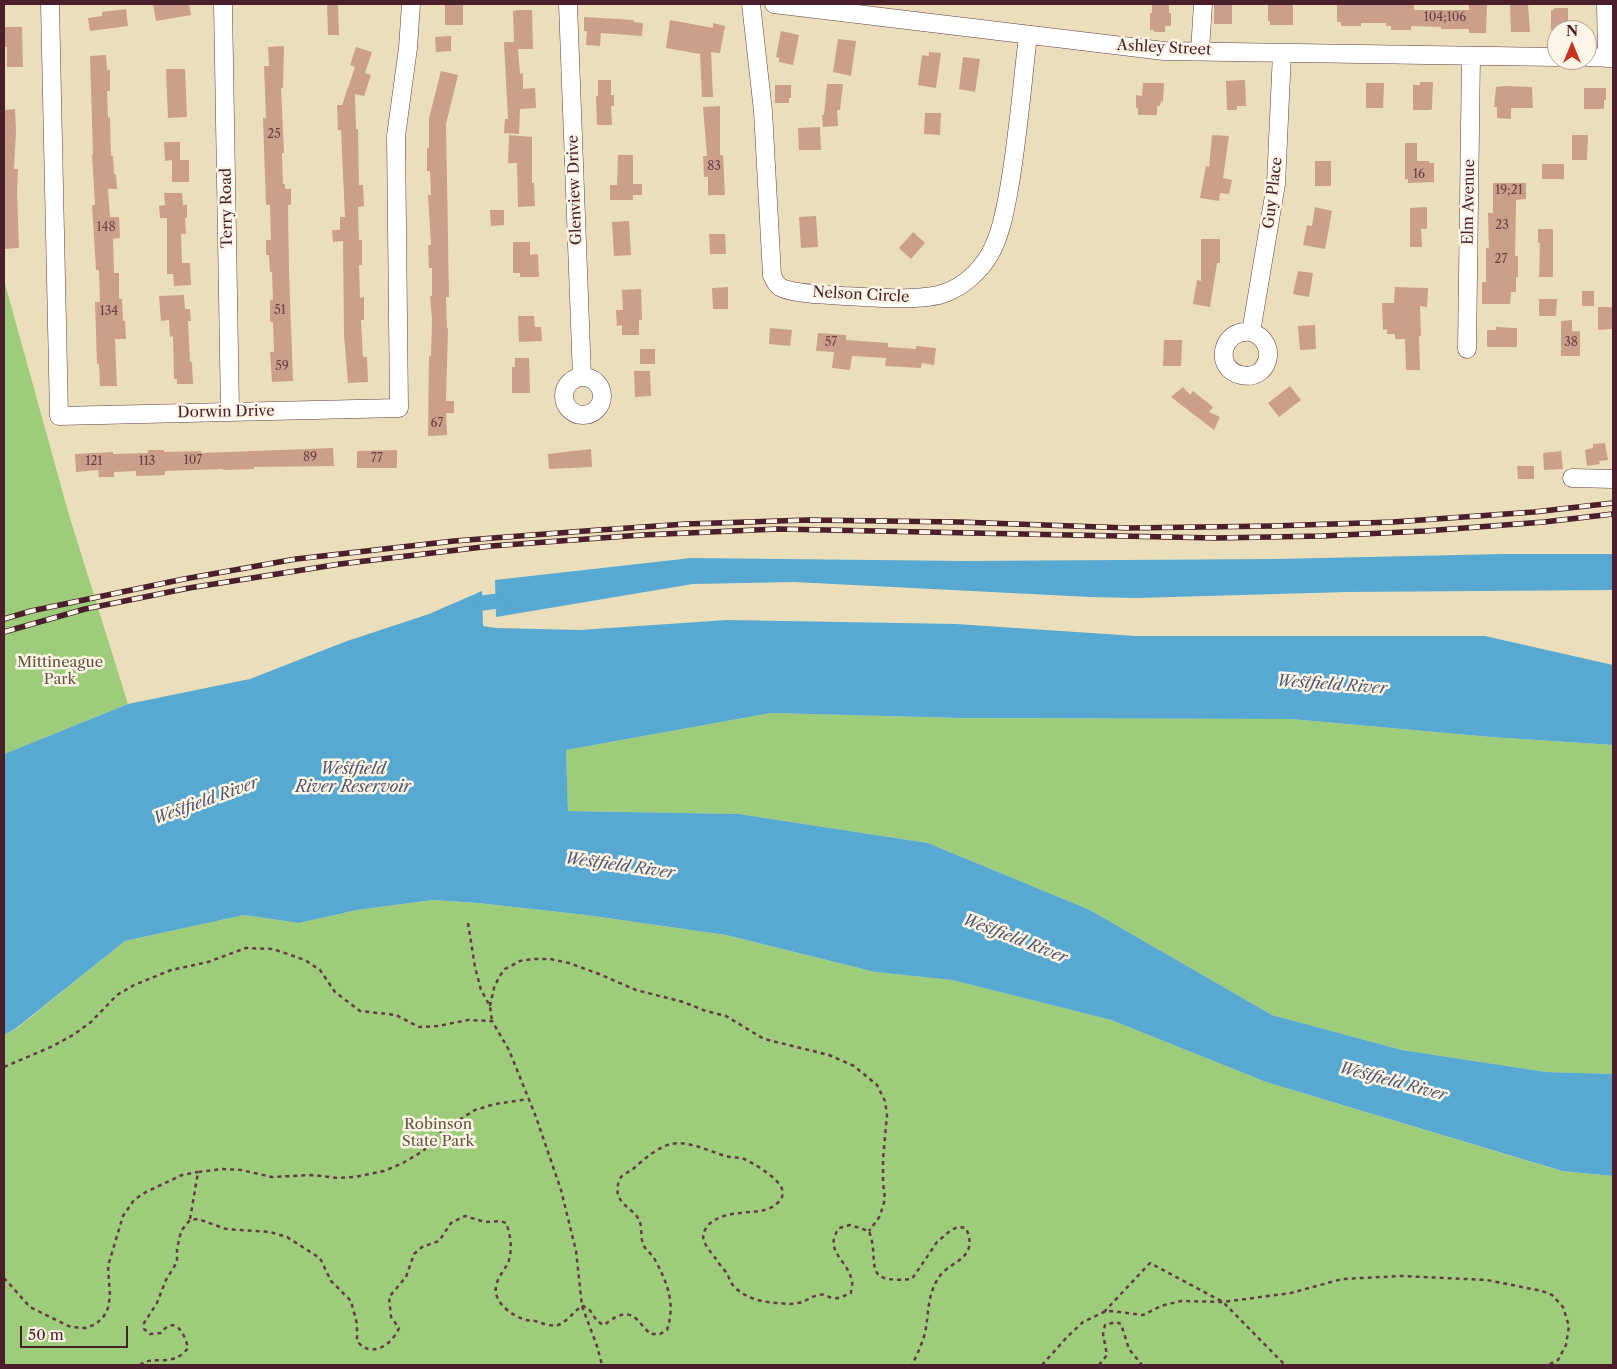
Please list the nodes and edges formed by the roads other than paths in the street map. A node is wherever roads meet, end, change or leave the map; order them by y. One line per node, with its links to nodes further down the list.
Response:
1 (50, 4): 19 (street, Dorwin Drive)
2 (223, 4): 19 (street, Terry Road)
3 (411, 4): 19 (street, Dorwin Drive)
4 (568, 4): 18 (street, Glenview Drive)
5 (751, 4): 9 (street, Nelson Circle)
6 (774, 4): 9 (street, Ashley Street)
7 (1203, 4): 10 (street)
8 (1606, 4): 15 (street)
9 (1028, 35): 10 (street, Ashley Street)
10 (1200, 51): 11 (street, Ashley Street)
11 (1282, 52): 12 (street, Ashley Street); 16 (street, Guy Place)
12 (1471, 56): 13 (street, Ashley Street); 17 (street, Elm Avenue)
13 (1547, 57)
14 (1597, 58): 15 (street)
15 (1610, 58)
16 (1251, 332)
17 (1468, 349)
18 (582, 377)
19 (230, 412)
20 (1572, 478): 21 (street)
21 (1613, 479)

